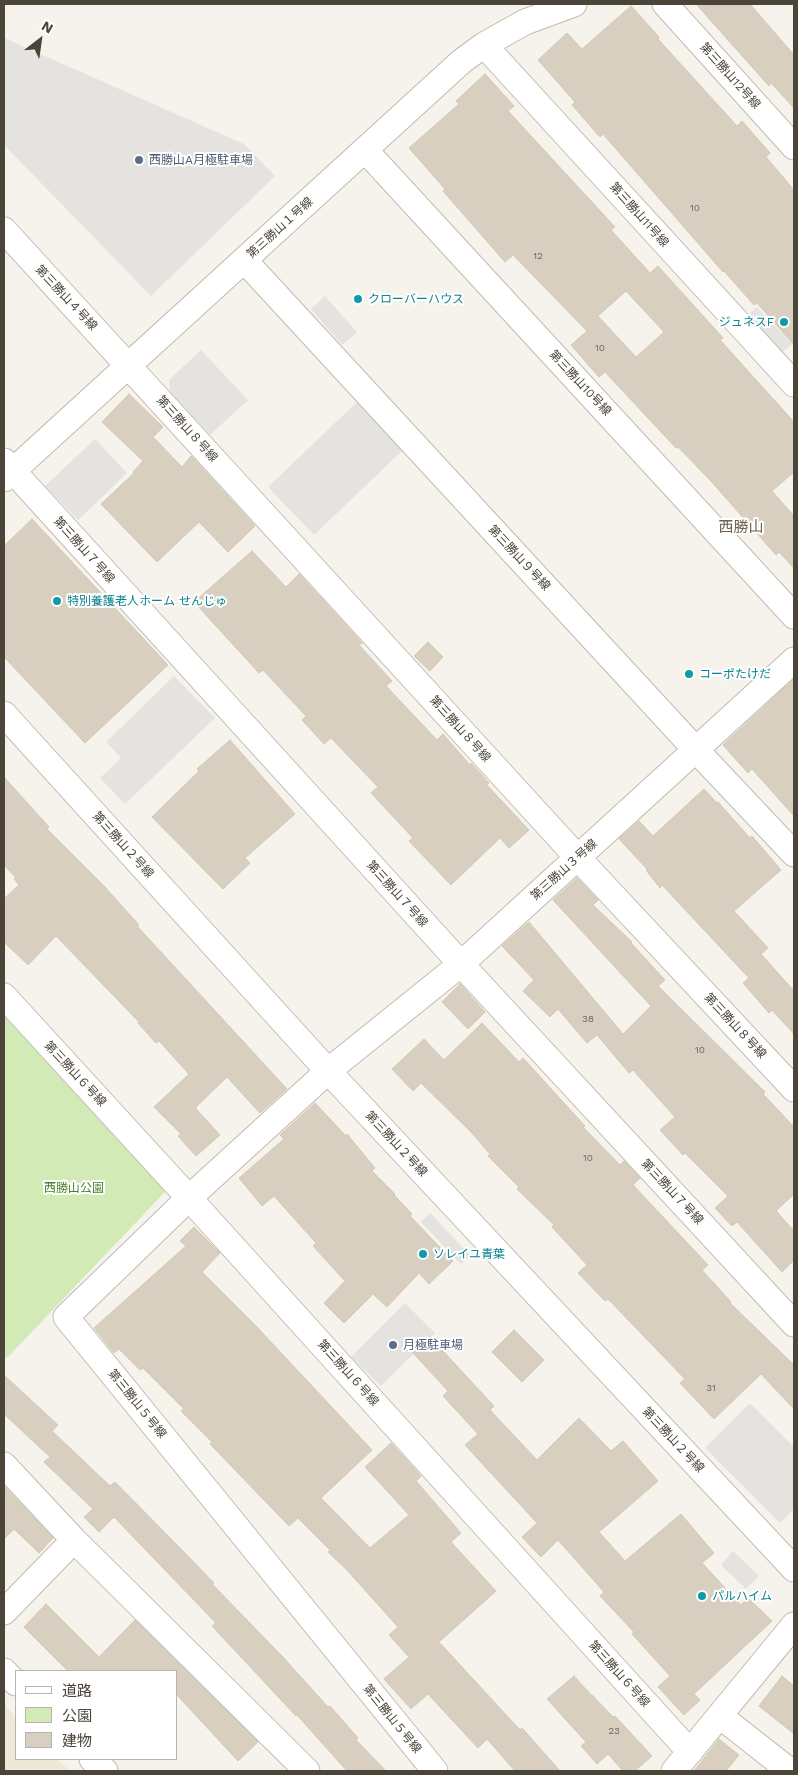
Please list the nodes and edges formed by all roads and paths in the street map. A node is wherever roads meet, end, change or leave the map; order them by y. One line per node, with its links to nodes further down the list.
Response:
1 (574, 4): 3 (street, 第三勝山１号線)
2 (665, 4): 4 (street, 第三勝山12号線)
3 (484, 44): 5 (street, 第三勝山１号線); 9 (street, 第三勝山11号線)
4 (794, 147)
5 (365, 150): 7 (street, 第三勝山１号線); 11 (street, 第三勝山10号線)
6 (4, 230): 8 (street, 第三勝山４号線)
7 (244, 260): 8 (street, 第三勝山１号線); 14 (street, 第三勝山９号線)
8 (129, 366): 10 (street, 第三勝山１号線); 16 (street, 第三勝山８号線)
9 (794, 384)
10 (7, 471): 17 (street, 第三勝山７号線)
11 (794, 616)
12 (794, 660): 14 (street, 第三勝山３号線)
13 (4, 714): 19 (street, 第三勝山２号線)
14 (696, 750): 15 (street, 第三勝山９号線); 16 (street, 第三勝山３号線)
15 (794, 854)
16 (578, 858): 17 (street, 第三勝山３号線); 20 (street, 第三勝山８号線)
17 (461, 964): 19 (street, 第三勝山３号線); 22 (street, 第三勝山７号線)
18 (4, 996): 21 (street, 第三勝山６号線)
19 (328, 1071): 21 (street, 第三勝山５号線); 25 (street, 第三勝山２号線)
20 (794, 1089)
21 (189, 1198): 31 (street, 第三勝山６号線); 35 (street, 第三勝山５号線)
22 (794, 1324)
23 (4, 1465): 24 (street)
24 (74, 1540): 26 (street); 34 (street)
25 (794, 1570)
26 (4, 1612)
27 (794, 1625): 30 (street)
28 (4, 1671): 29 (street)
29 (15, 1682)
30 (720, 1716): 31 (street); 37 (street)
31 (690, 1752): 36 (street)
32 (93, 1760): 33 (street)
33 (105, 1771)
34 (307, 1771)
35 (435, 1771)
36 (674, 1771)
37 (790, 1771)

